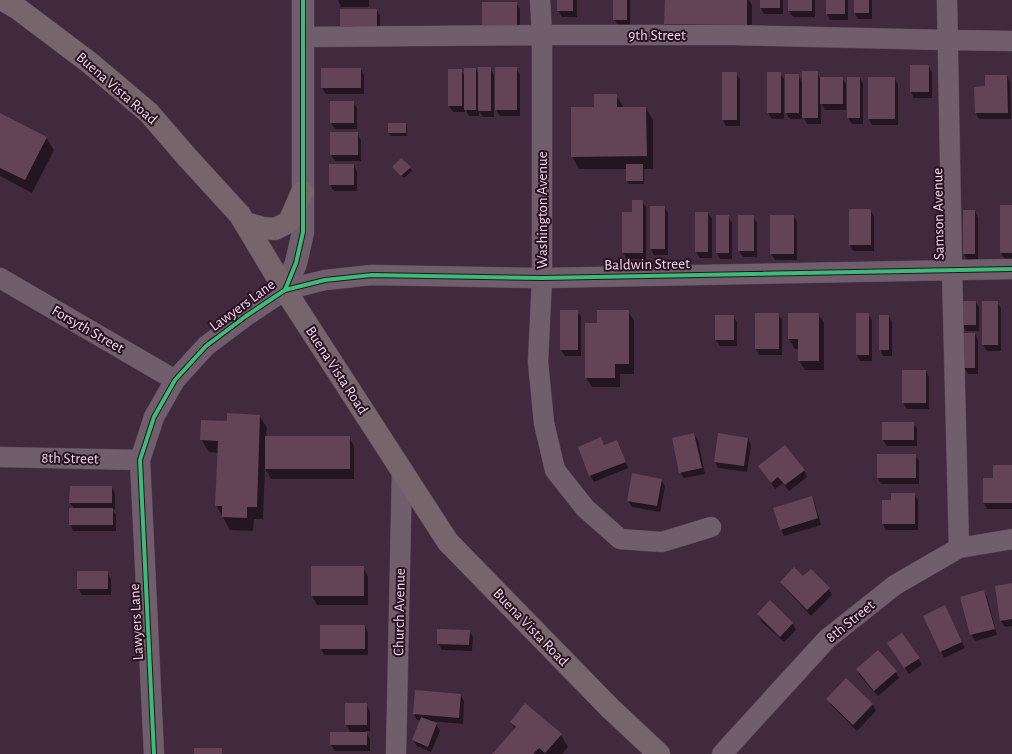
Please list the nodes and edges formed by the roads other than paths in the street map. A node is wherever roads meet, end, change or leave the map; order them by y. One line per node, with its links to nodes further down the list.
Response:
1 (3, 0): 10 (main road, Buena Vista Road)
2 (303, 0): 6 (street, Lawyers Lane)
3 (540, 0): 5 (street, Washington Avenue)
4 (946, 0): 7 (street, Samson Avenue)
5 (542, 35): 6 (street, 9th Street); 7 (street, 9th Street); 14 (street, Washington Avenue)
6 (303, 37): 9 (street, Lawyers Lane)
7 (947, 40): 8 (street, 9th Street); 11 (street, Samson Avenue)
8 (1012, 41)
9 (302, 192): 10 (main road); 15 (street, Lawyers Lane)
10 (245, 223): 15 (main road, Buena Vista Road)
11 (952, 270): 12 (street, Baldwin Street); 14 (street, Baldwin Street); 22 (street, Samson Avenue)
12 (1012, 270)
13 (0, 278): 16 (street, Forsyth Street)
14 (542, 278): 15 (street, Baldwin Street); 20 (street, Washington Avenue)
15 (285, 290): 16 (street, Lawyers Lane); 19 (main road, Buena Vista Road)
16 (175, 380): 18 (street, Lawyers Lane)
17 (0, 456): 18 (street, 8th Street)
18 (140, 460): 23 (street, Lawyers Lane)
19 (402, 471): 24 (street, Church Avenue); 25 (main road, Buena Vista Road)
20 (712, 527)
21 (1012, 539): 22 (street, 8th Street)
22 (959, 548): 26 (street, 8th Street)
23 (154, 754)
24 (396, 754)
25 (659, 754)
26 (722, 754)

